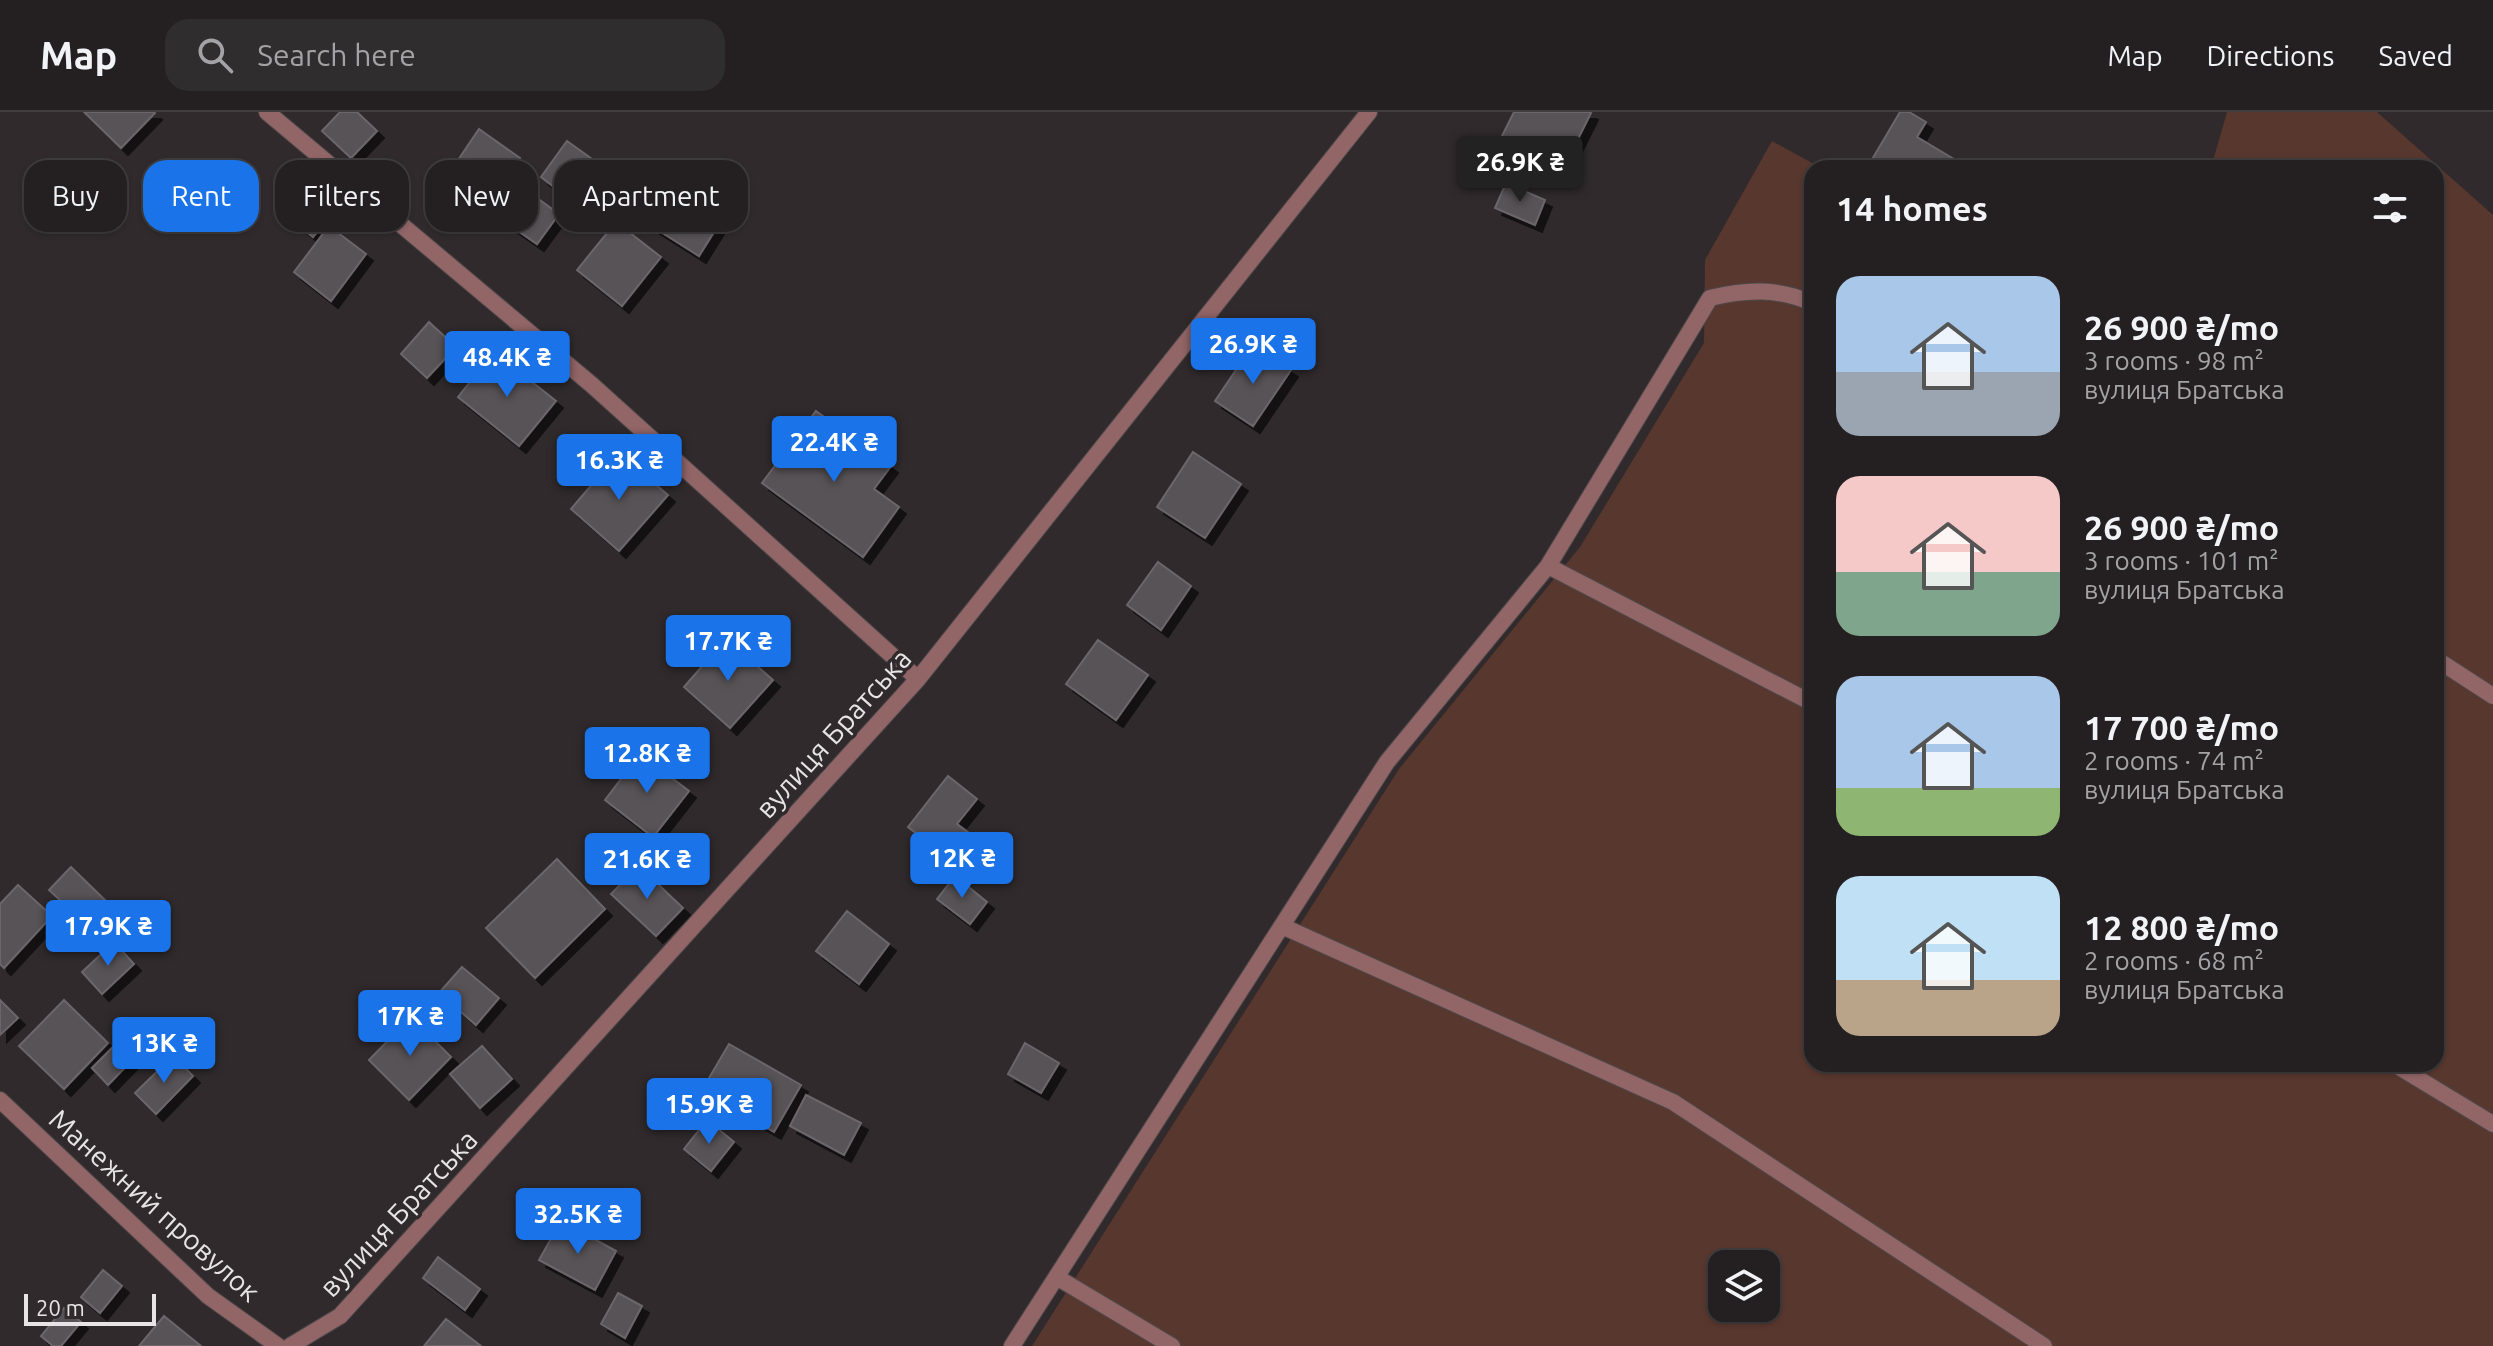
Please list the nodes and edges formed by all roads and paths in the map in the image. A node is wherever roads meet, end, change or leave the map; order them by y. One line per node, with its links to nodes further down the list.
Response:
1 (267, 112): 6 (street)
2 (1369, 112): 6 (street, вулиця Братська)
3 (1804, 300): 4 (street)
4 (1548, 566): 8 (street); 9 (street)
5 (2444, 664): 7 (street)
6 (918, 679): 15 (street, вулиця Братська)
7 (2493, 696)
8 (1804, 699)
9 (1284, 927): 13 (street); 18 (street)
10 (2407, 1072): 12 (street)
11 (0, 1100): 14 (street, Манежний провулок)
12 (2493, 1124)
13 (1058, 1278): 16 (street); 17 (street)
14 (278, 1346)
15 (290, 1346)
16 (1012, 1346)
17 (1172, 1346)
18 (2044, 1346)

